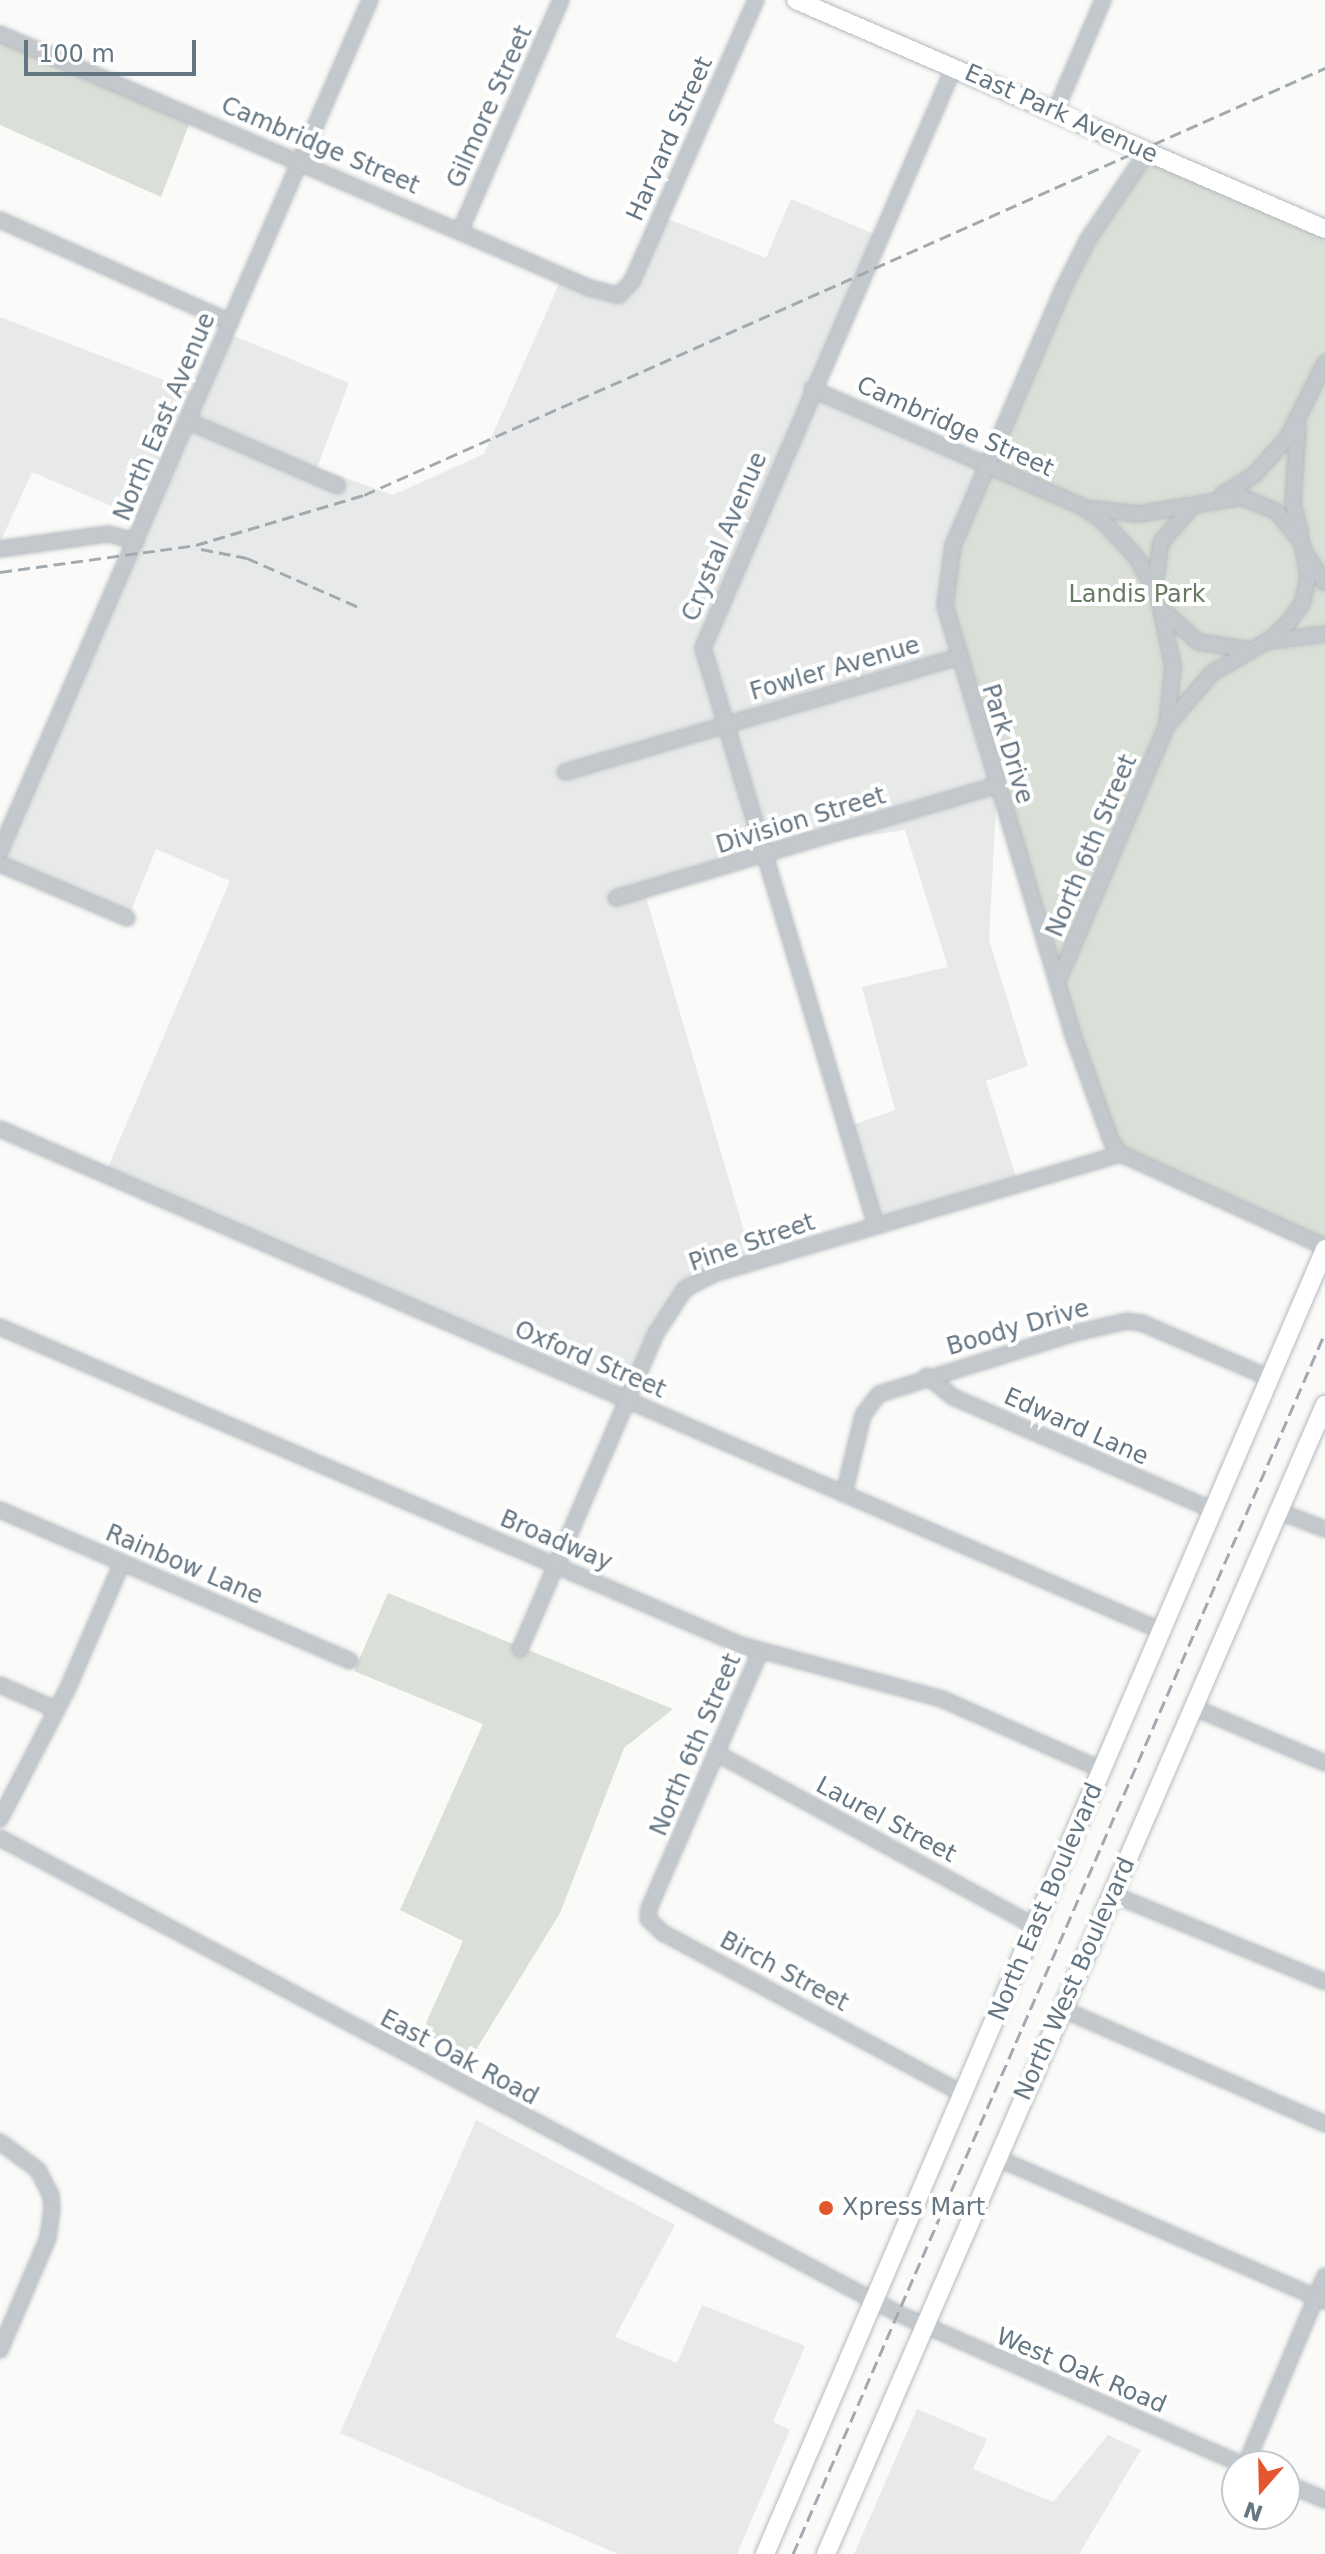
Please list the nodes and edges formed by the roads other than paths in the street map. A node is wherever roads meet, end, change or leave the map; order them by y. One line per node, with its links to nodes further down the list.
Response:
1 (370, 0): 10 (street, North East Avenue)
2 (561, 0): 13 (street, Gilmore Street)
3 (756, 0): 14 (street, Harvard Street)
4 (796, 0): 7 (main road, East Park Avenue)
5 (1103, 0): 8 (street)
6 (0, 34): 10 (street, Cambridge Street)
7 (954, 67): 8 (main road, East Park Avenue); 17 (street, Crystal Avenue)
8 (1055, 112): 9 (main road, East Park Avenue)
9 (1147, 152): 12 (main road, East Park Avenue); 20 (street, Park Drive)
10 (299, 160): 13 (street, Cambridge Street); 15 (street, North East Avenue)
11 (0, 220): 15 (street)
12 (1325, 229)
13 (460, 231): 14 (street, Cambridge Street)
14 (623, 294)
15 (230, 322): 19 (street, North East Avenue)
16 (1325, 363): 18 (street, North 6th Street)
17 (812, 389): 20 (street, Cambridge Street); 32 (street, Crystal Avenue)
18 (1299, 419): 22 (street, North 6th Street); 25 (street, North 6th Street)
19 (188, 421): 21 (street); 24 (street, North East Avenue)
20 (987, 465): 23 (street, Cambridge Street); 31 (street, Park Drive)
21 (338, 486)
22 (1214, 499): 23 (street, Cambridge Street); 25 (street, Cambridge Street); 28 (street, North 6th Street)
23 (1081, 506): 28 (street, Cambridge Street)
24 (136, 541): 26 (street); 36 (street, North East Avenue)
25 (1303, 545): 27 (street, Cambridge Street); 30 (street, North 6th Street)
26 (0, 549)
27 (1325, 583)
28 (1157, 593): 30 (street, Cambridge Street); 33 (street, North 6th Street)
29 (1325, 634): 30 (street, Cambridge Street)
30 (1263, 643): 33 (street, North 6th Street)
31 (958, 657): 32 (street, Fowler Avenue); 35 (street, Park Drive)
32 (725, 725): 34 (street, Fowler Avenue); 37 (street, Crystal Avenue)
33 (1167, 725): 41 (street, North 6th Street)
34 (565, 772)
35 (997, 785): 37 (street, Division Street); 41 (street, Park Drive)
36 (0, 851)
37 (763, 856): 39 (street, Division Street); 44 (street, Crystal Avenue)
38 (0, 864): 40 (street)
39 (616, 898)
40 (127, 918)
41 (1057, 983): 43 (street, Park Drive)
42 (0, 1129): 49 (street, Oxford Street)
43 (1121, 1154): 44 (street, Pine Street); 45 (street)
44 (876, 1226): 49 (street, Pine Street)
45 (1325, 1248): 48 (main road, North East Boulevard)
46 (0, 1327): 57 (street, Broadway)
47 (927, 1376): 48 (street, Boody Drive); 51 (street, Boody Drive); 53 (street, Edward Lane)
48 (1270, 1378): 53 (main road, North East Boulevard)
49 (627, 1400): 51 (street, Oxford Street); 57 (street, Pine Street)
50 (1325, 1405): 54 (main road, North West Boulevard)
51 (844, 1494): 58 (street, Oxford Street)
52 (0, 1510): 56 (street, Rainbow Lane)
53 (1213, 1510): 58 (main road, North East Boulevard)
54 (1278, 1511): 55 (street); 63 (main road, North West Boulevard)
55 (1325, 1529)
56 (122, 1563): 61 (street, Rainbow Lane); 64 (street)
57 (556, 1566): 59 (street, Pine Street); 60 (street, Broadway)
58 (1162, 1631): 67 (main road, North East Boulevard)
59 (520, 1649)
60 (760, 1652): 65 (street, North 6th Street); 67 (street, Broadway)
61 (350, 1661)
62 (0, 1685): 64 (street)
63 (1193, 1707): 66 (street); 71 (main road, North West Boulevard)
64 (57, 1710): 68 (street)
65 (716, 1753): 70 (street, North 6th Street); 72 (street, Laurel Street)
66 (1325, 1763)
67 (1102, 1770): 72 (main road, North East Boulevard)
68 (0, 1819)
69 (0, 1838): 81 (street, East Oak Road)
70 (672, 1855): 75 (street, Birch Street)
71 (1112, 1894): 73 (street); 74 (main road, North West Boulevard)
72 (1035, 1926): 75 (main road, North East Boulevard)
73 (1325, 1982)
74 (1062, 2009): 76 (street); 78 (main road, North West Boulevard)
75 (963, 2094): 81 (main road, North East Boulevard)
76 (1325, 2124)
77 (0, 2142): 84 (street)
78 (997, 2158): 80 (street); 83 (main road, North West Boulevard)
79 (1325, 2276): 80 (street)
80 (1320, 2299): 85 (street)
81 (874, 2301): 82 (street, East Oak Road); 89 (main road, North East Boulevard)
82 (899, 2314): 83 (street, West Oak Road)
83 (924, 2326): 86 (street, West Oak Road); 90 (main road, North West Boulevard)
84 (0, 2350)
85 (1253, 2450)
86 (1221, 2455)
87 (1301, 2490): 88 (street)
88 (1325, 2500)
89 (765, 2554)
90 (826, 2554)

